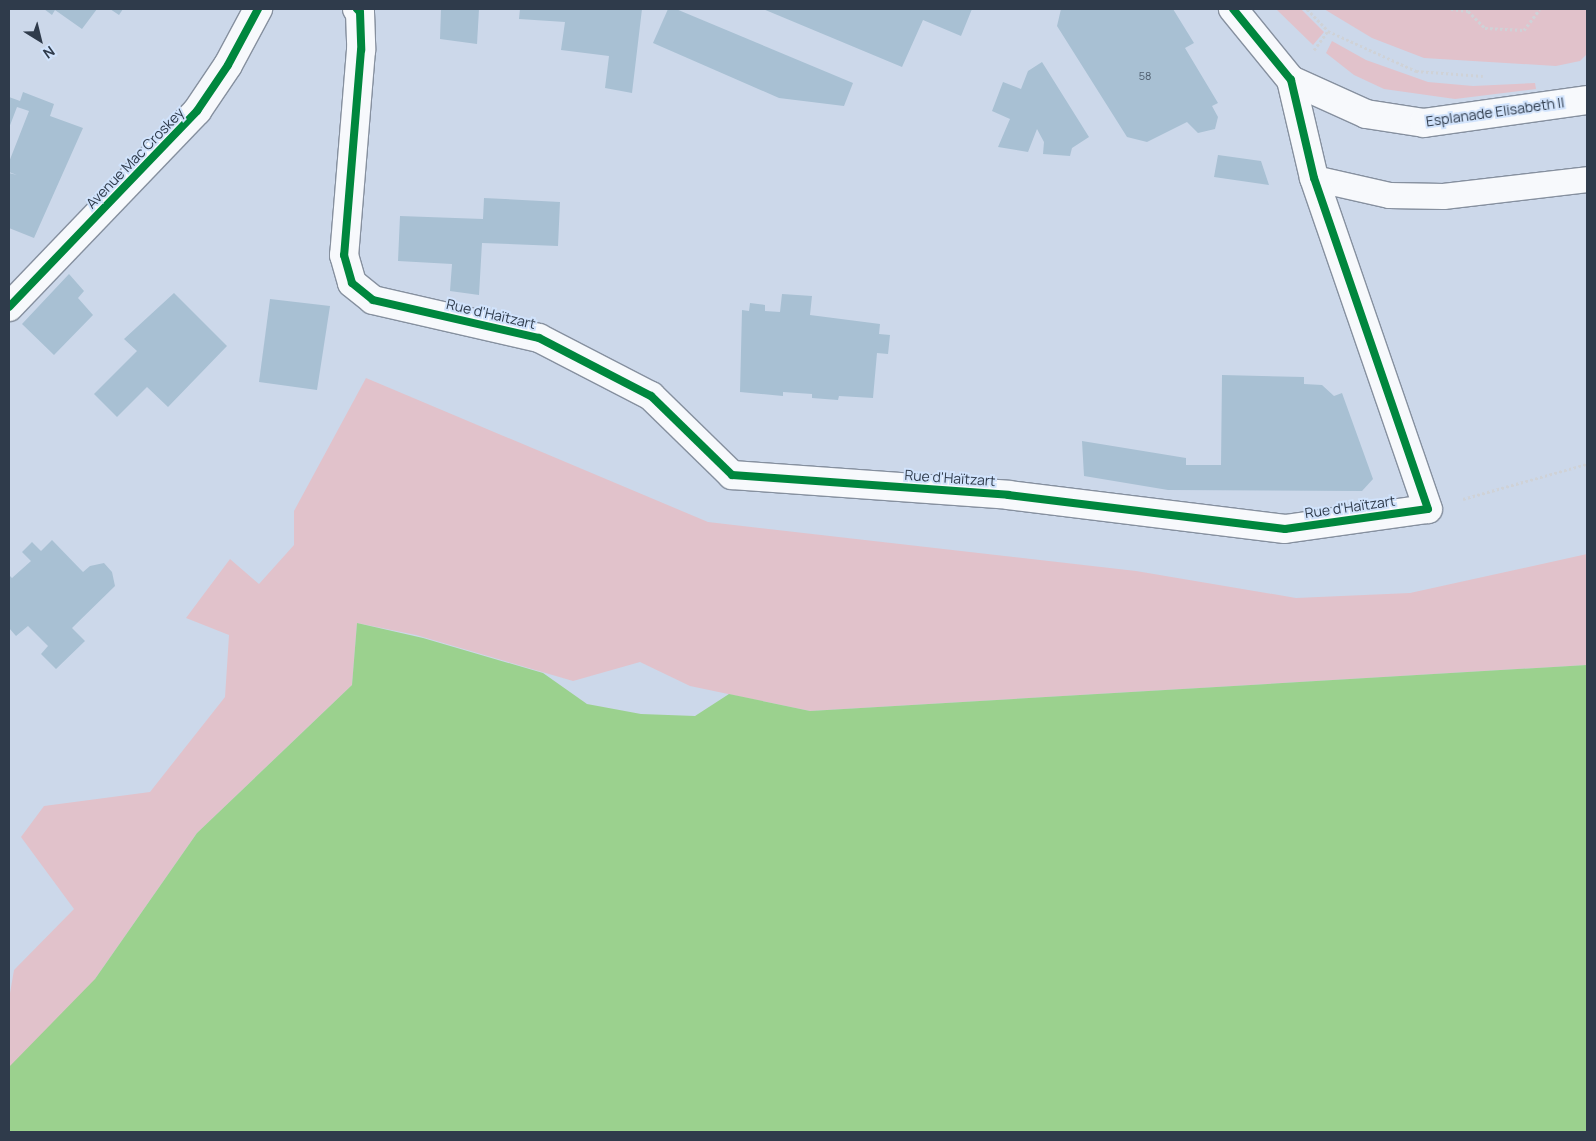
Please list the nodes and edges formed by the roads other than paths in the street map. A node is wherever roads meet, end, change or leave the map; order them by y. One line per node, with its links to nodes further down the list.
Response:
1 (258, 9): 8 (street, Avenue Mac Croskey)
2 (357, 9): 6 (street, Rue d'Haïtzart)
3 (1233, 9): 4 (street)
4 (1291, 80): 5 (street, Esplanade Elisabeth II); 6 (street)
5 (1587, 100)
6 (1314, 178): 7 (lane)
7 (1587, 179)
8 (9, 307)

